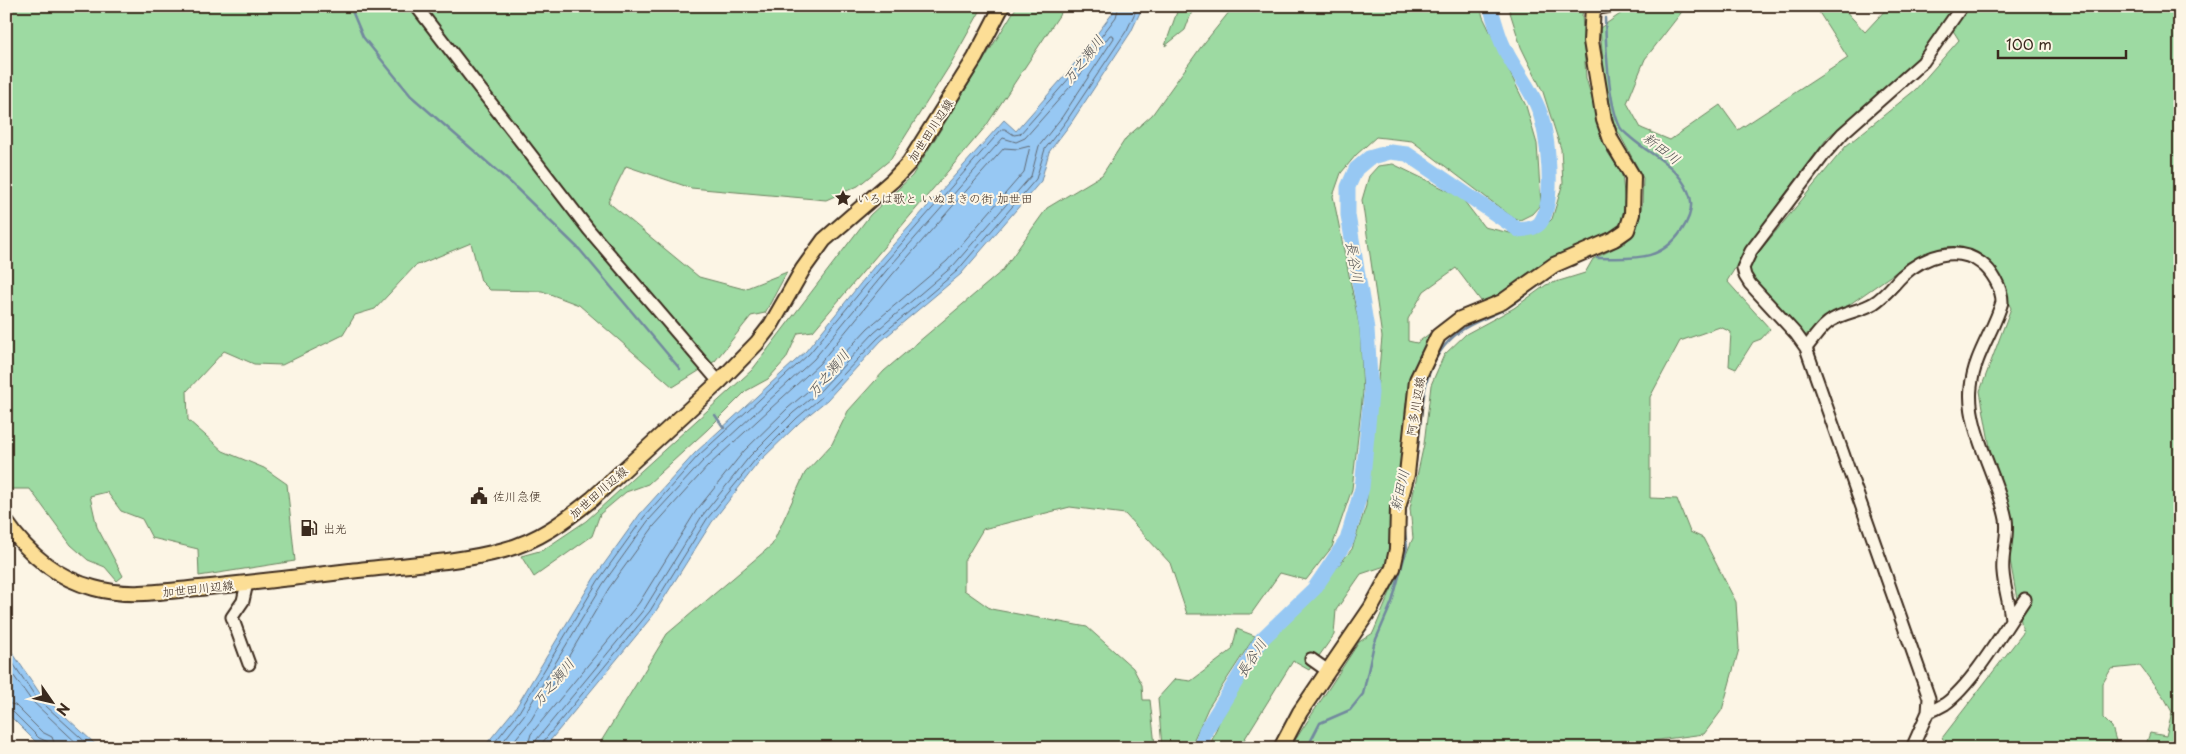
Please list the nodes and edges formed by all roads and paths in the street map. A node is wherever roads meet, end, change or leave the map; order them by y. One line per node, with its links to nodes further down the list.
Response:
1 (416, 6): 7 (street)
2 (1002, 6): 7 (main road, 加世田川辺線)
3 (1611, 6): 5 (street)
4 (1962, 6): 6 (street)
5 (1593, 8): 14 (main road, 阿多川辺線)
6 (1806, 348): 11 (street); 15 (street)
7 (719, 382): 9 (main road, 加世田川辺線)
8 (6, 522): 9 (main road, 加世田川辺線)
9 (247, 583): 13 (street)
10 (2025, 599): 11 (street)
11 (2011, 620): 15 (street)
12 (1311, 659): 14 (street)
13 (249, 664)
14 (1328, 671): 16 (main road, 阿多川辺線)
15 (1928, 712): 17 (street)
16 (1281, 748)
17 (1912, 748)

